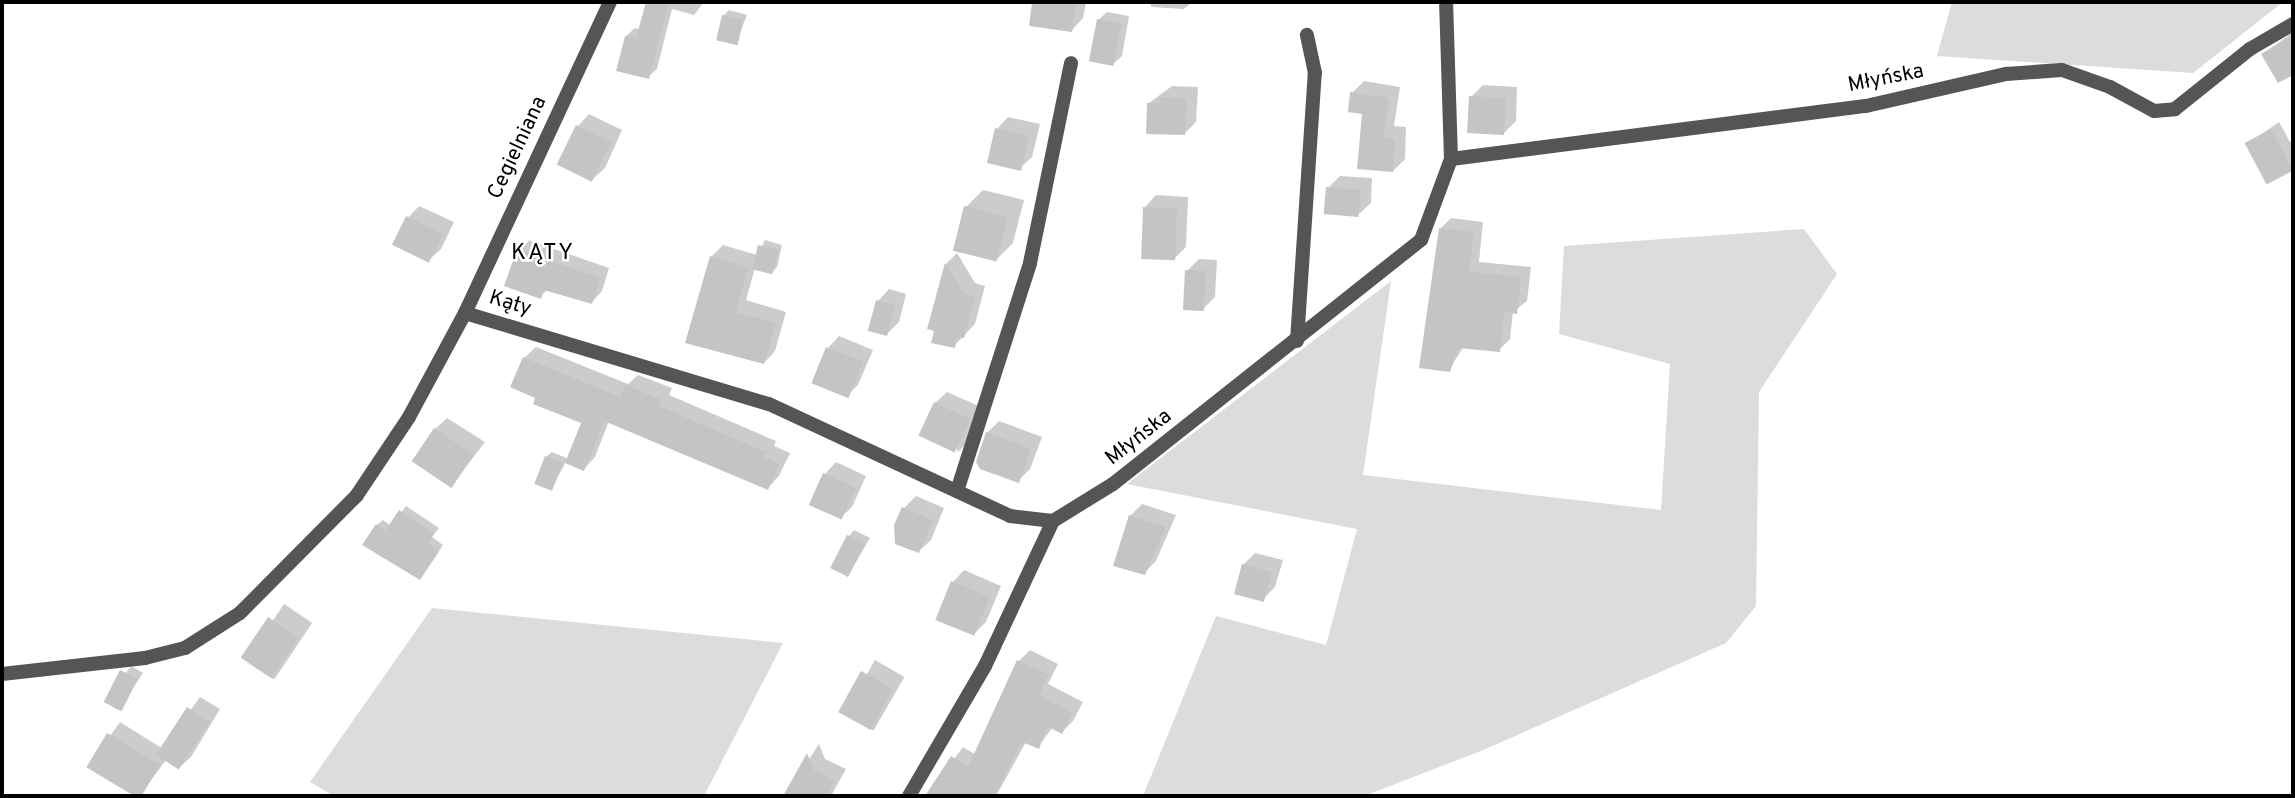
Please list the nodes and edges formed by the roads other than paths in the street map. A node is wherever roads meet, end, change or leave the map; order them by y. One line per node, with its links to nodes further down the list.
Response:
1 (610, 2): 7 (street, Cegielniana)
2 (1446, 2): 6 (street, Młyńska)
3 (2293, 24): 6 (street, Młyńska)
4 (1307, 35): 8 (street)
5 (1071, 64): 9 (street)
6 (1451, 159): 8 (street, Młyńska)
7 (465, 313): 9 (street, Kąty); 11 (street, Kąty)
8 (1297, 341): 10 (street, Młyńska)
9 (957, 491): 10 (street, Kąty)
10 (1053, 521): 12 (street)
11 (2, 674)
12 (909, 796)

